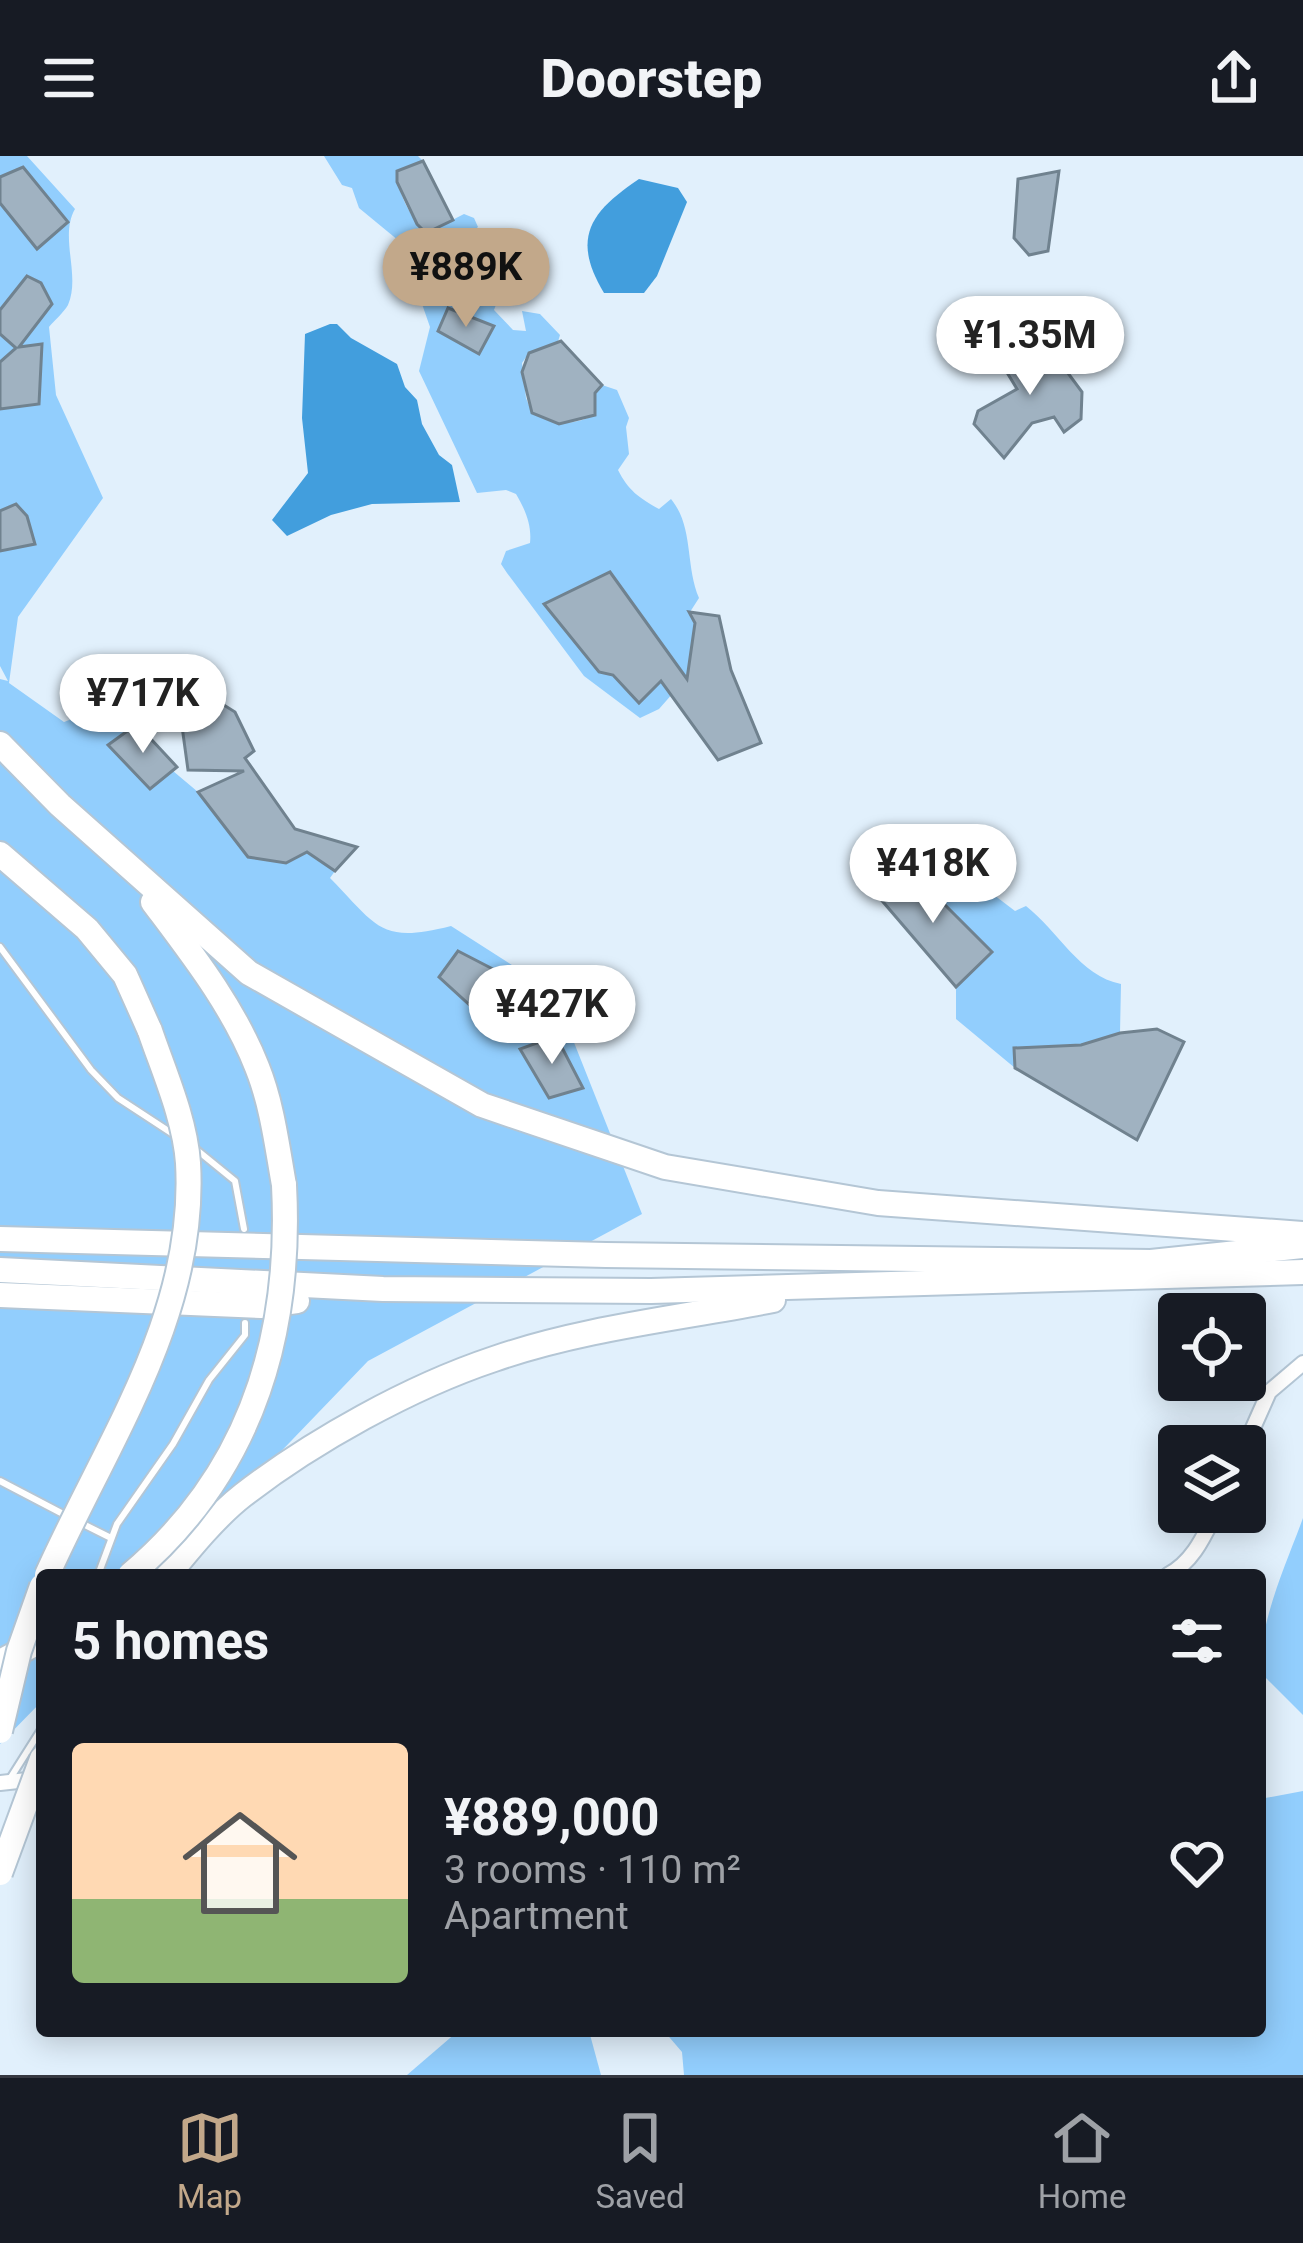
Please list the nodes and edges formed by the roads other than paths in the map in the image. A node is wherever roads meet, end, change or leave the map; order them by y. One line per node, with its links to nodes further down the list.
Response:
1 (0, 744): 3 (highway)
2 (0, 854): 20 (highway, bridge)
3 (119, 857): 6 (highway); 22 (highway, bridge)
4 (0, 947): 5 (lane)
5 (244, 1229)
6 (1303, 1234)
7 (0, 1237): 8 (highway)
8 (1303, 1246)
9 (0, 1270): 12 (highway)
10 (1303, 1272): 11 (highway)
11 (838, 1287): 12 (highway); 23 (highway)
12 (383, 1289): 13 (highway)
13 (0, 1295)
14 (245, 1323): 19 (lane)
15 (1303, 1363): 16 (street)
16 (1254, 1425)
17 (0, 1481): 19 (lane)
18 (1206, 1533): 24 (street)
19 (111, 1538): 21 (lane)
20 (50, 1569)
21 (100, 1569)
22 (137, 1569)
23 (174, 1569)
24 (1178, 1569)
25 (36, 1603): 28 (highway, bridge)
26 (36, 1644): 27 (highway)
27 (0, 1662)
28 (0, 1731)
29 (36, 1737): 32 (lane)
30 (36, 1776): 33 (highway, bridge)
31 (36, 1779): 32 (street)
32 (5, 1782)
33 (0, 1874)

